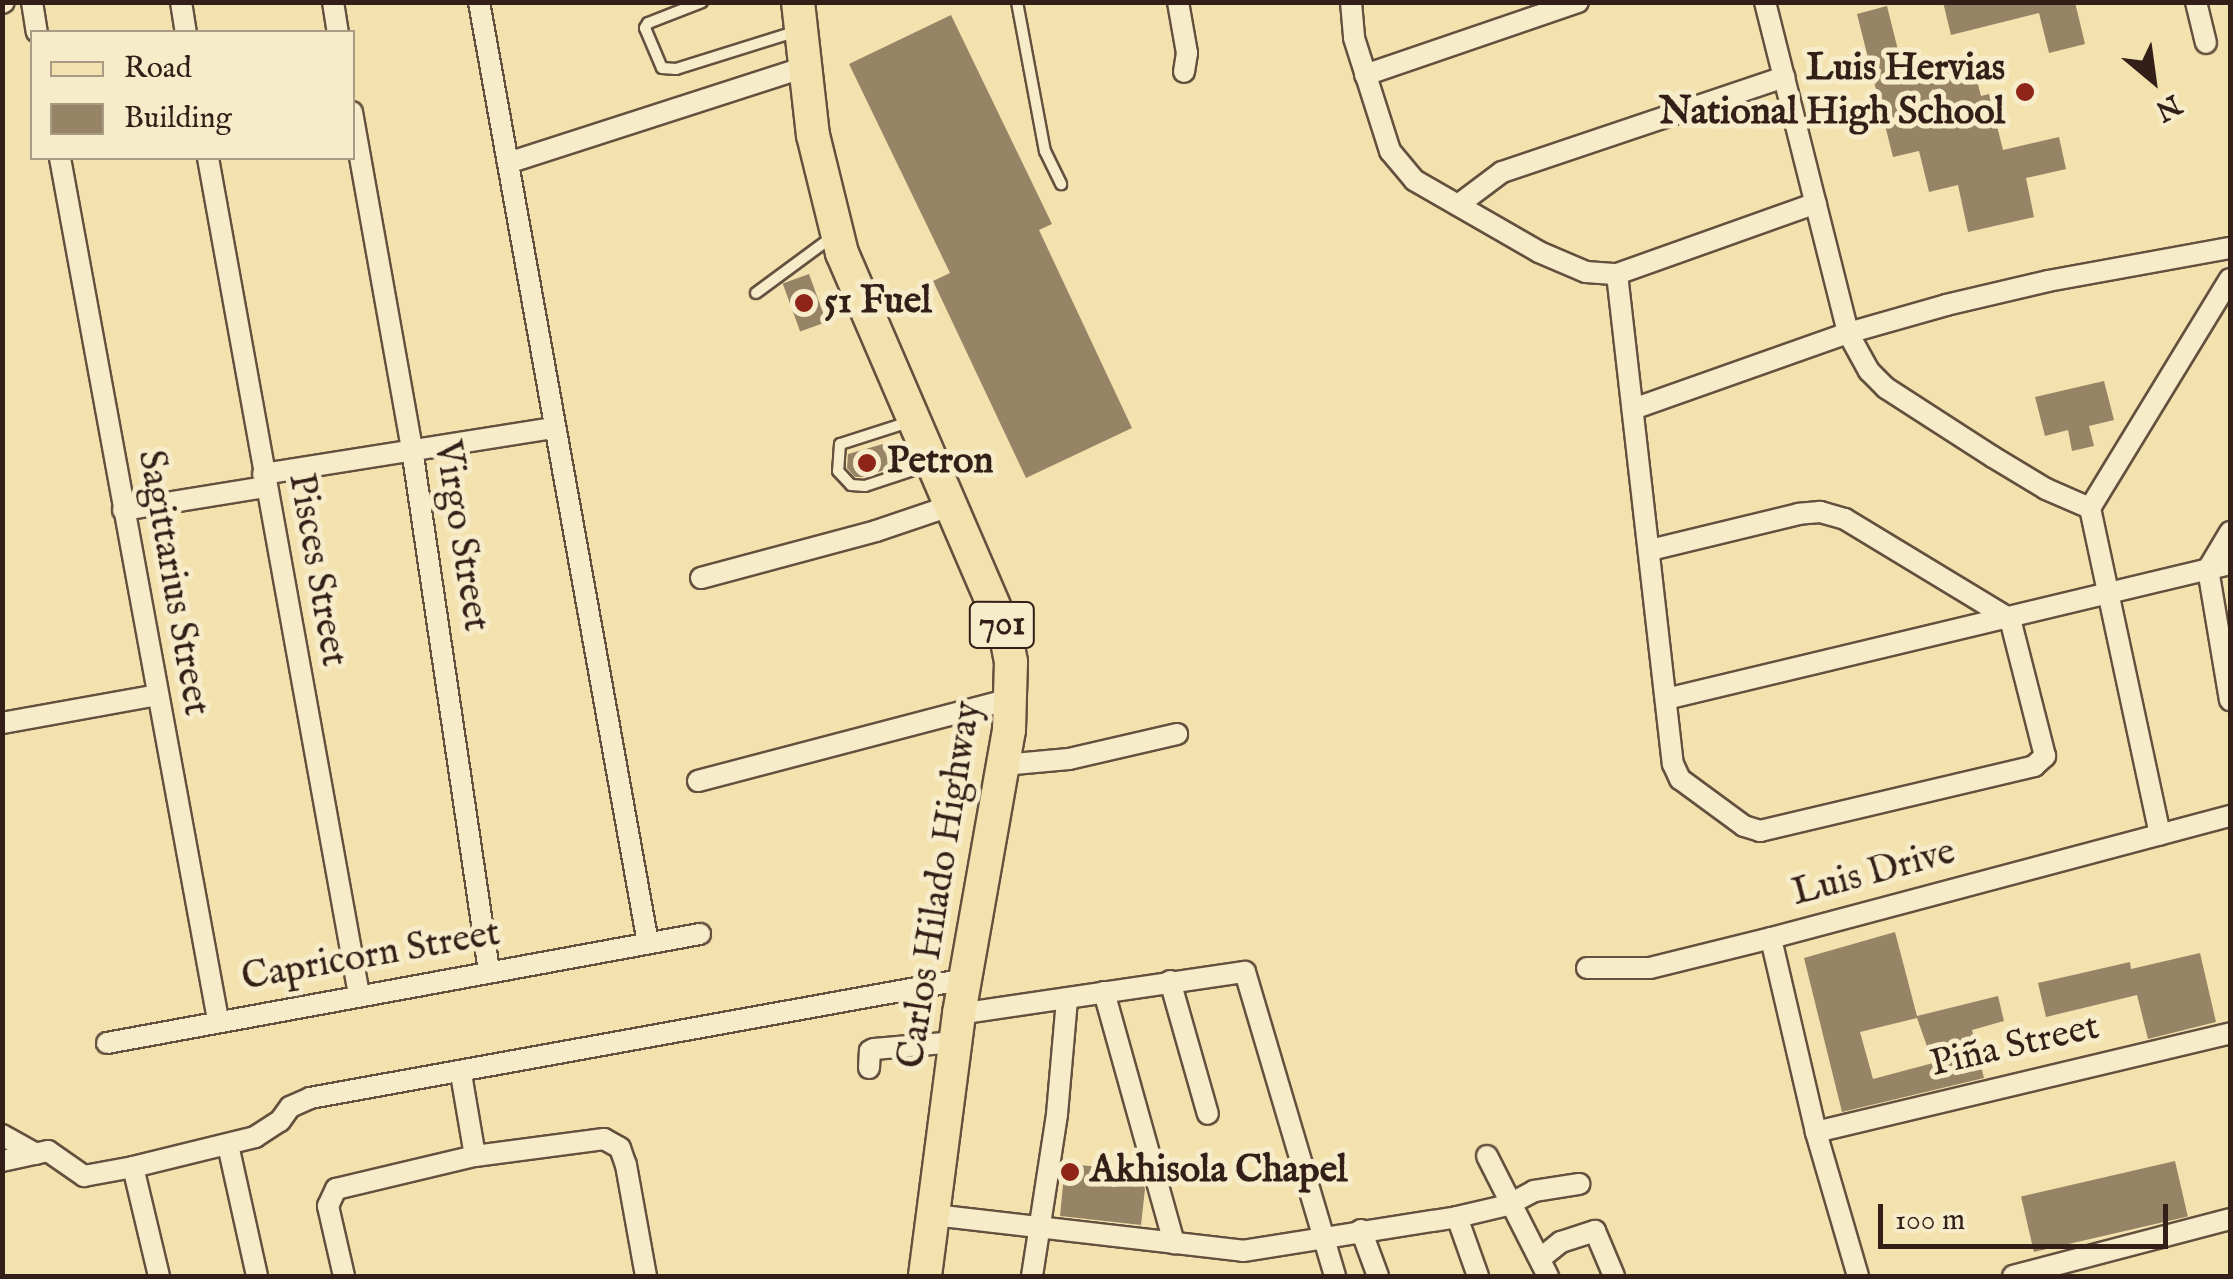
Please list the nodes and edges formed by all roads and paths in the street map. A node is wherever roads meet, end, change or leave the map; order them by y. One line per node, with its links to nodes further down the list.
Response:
1 (32, 2): 13 (street)
2 (181, 2): 14 (street)
3 (333, 2): 15 (street)
4 (479, 2): 24 (street)
5 (702, 2): 12 (lane)
6 (1017, 2): 25 (lane)
7 (1178, 2): 18 (street)
8 (1352, 2): 19 (street)
9 (1578, 2): 19 (street)
10 (1765, 2): 20 (street)
11 (2196, 2): 16 (street)
12 (799, 16): 17 (main road, Carlos Hilado Highway / 701)
13 (38, 30)
14 (186, 30)
15 (338, 30)
16 (2206, 43)
17 (802, 68): 24 (street); 28 (main road, Carlos Hilado Highway / 701)
18 (1184, 72)
19 (1364, 75): 27 (street)
20 (1784, 76): 26 (street); 27 (street)
21 (355, 129): 37 (street, Virgo Street)
22 (60, 160): 42 (street, Sagittarius Street)
23 (208, 160): 39 (street, Pisces Street)
24 (508, 163): 36 (street)
25 (1061, 184)
26 (1816, 203): 30 (street); 33 (street)
27 (1458, 205): 30 (street)
28 (837, 234): 32 (lane); 35 (main road, Carlos Hilado Highway / 701)
29 (2230, 248): 33 (street)
30 (1617, 274): 34 (street)
31 (2230, 278): 41 (street)
32 (756, 293)
33 (1848, 333): 34 (street); 41 (street)
34 (1633, 409): 44 (street)
35 (912, 421): 38 (main road, Carlos Hilado Highway / 701); 38 (lane)
36 (553, 428): 37 (street); 62 (street)
37 (412, 449): 39 (street); 64 (street, Virgo Street)
38 (932, 464): 40 (main road, Carlos Hilado Highway / 701)
39 (264, 481): 42 (street); 68 (street, Pisces Street)
40 (950, 506): 47 (street); 51 (main road, Carlos Hilado Highway / 701)
41 (2090, 508): 48 (street)
42 (123, 510): 50 (street, Sagittarius Street)
43 (2230, 532): 46 (street)
44 (1650, 550): 49 (street); 52 (street)
45 (2230, 564): 46 (street)
46 (2208, 569): 48 (street); 53 (street)
47 (701, 578)
48 (2105, 595): 49 (street); 59 (street)
49 (2010, 618): 52 (street); 52 (street)
50 (157, 695): 54 (street); 70 (street, Sagittarius Street)
51 (1011, 699): 56 (main road, Carlos Hilado Highway / 701); 57 (street)
52 (1666, 699)
53 (2230, 700)
54 (2, 723)
55 (1178, 734): 56 (street)
56 (1003, 765): 65 (main road, Carlos Hilado Highway / 701)
57 (698, 781)
58 (2230, 816): 59 (street, Luis Drive)
59 (2160, 834): 61 (street, Luis Drive)
60 (700, 934): 62 (street, Capricorn Street)
61 (1771, 938): 63 (street); 77 (street, Luis Drive)
62 (648, 943): 64 (street, Capricorn Street)
63 (1587, 968)
64 (489, 971): 68 (street, Capricorn Street)
65 (966, 980): 71 (main road, Carlos Hilado Highway / 701); 75 (street)
66 (1170, 982): 67 (street); 76 (street); 92 (street)
67 (1104, 992): 69 (street); 93 (street)
68 (360, 995): 70 (street, Capricorn Street)
69 (1068, 999): 71 (street); 90 (street)
70 (218, 1020): 73 (street, Capricorn Street)
71 (958, 1028): 74 (street); 87 (main road, Carlos Hilado Highway / 701)
72 (2230, 1033): 77 (street, Piña Street)
73 (107, 1044)
74 (869, 1068)
75 (461, 1074): 79 (street); 81 (street)
76 (1208, 1114)
77 (1816, 1132): 105 (street, Luis Drive)
78 (2, 1135): 80 (street)
79 (228, 1146): 84 (street); 96 (street)
80 (36, 1154): 83 (street); 84 (street)
81 (475, 1156): 97 (street); 98 (street)
82 (1487, 1156): 86 (street)
83 (2, 1162)
84 (133, 1167): 95 (street)
85 (1579, 1184): 86 (street)
86 (1508, 1204): 88 (street); 94 (street)
87 (934, 1215): 90 (street); 99 (main road, Carlos Hilado Highway / 701)
88 (1457, 1218): 91 (street); 103 (street)
89 (2230, 1219): 106 (street)
90 (1042, 1227): 93 (street); 100 (street)
91 (1360, 1230): 92 (street); 102 (street)
92 (1324, 1237): 93 (street); 101 (street)
93 (1174, 1243)
94 (1545, 1268): 104 (street)
95 (159, 1276)
96 (256, 1276)
97 (344, 1276)
98 (646, 1276)
99 (925, 1276)
100 (1032, 1276)
101 (1335, 1276)
102 (1378, 1276)
103 (1478, 1276)
104 (1614, 1276)
105 (1858, 1276)
106 (2013, 1276)

